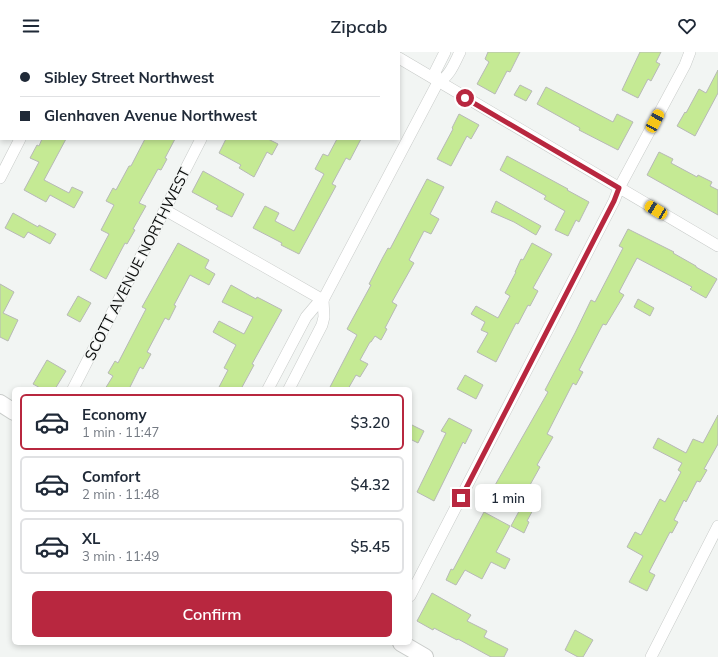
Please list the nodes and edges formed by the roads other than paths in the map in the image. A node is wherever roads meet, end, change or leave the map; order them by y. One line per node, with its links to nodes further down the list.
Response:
1 (444, 52): 5 (street)
2 (460, 52): 5 (street)
3 (690, 52): 9 (street)
4 (400, 59): 5 (street)
5 (438, 82): 9 (street); 12 (street)
6 (19, 140): 8 (street)
7 (200, 140): 10 (street, SCOTT AVENUE NORTHWEST)
8 (0, 178)
9 (619, 188): 11 (street); 19 (street)
10 (165, 210): 12 (street); 13 (street, SCOTT AVENUE NORTHWEST)
11 (718, 246)
12 (324, 300): 14 (street); 15 (street)
13 (74, 387)
14 (269, 387)
15 (290, 387)
16 (0, 403): 17 (main road)
17 (12, 411)
18 (718, 526): 22 (street)
19 (412, 592)
20 (405, 645): 21 (main road)
21 (425, 657)
22 (651, 657)

